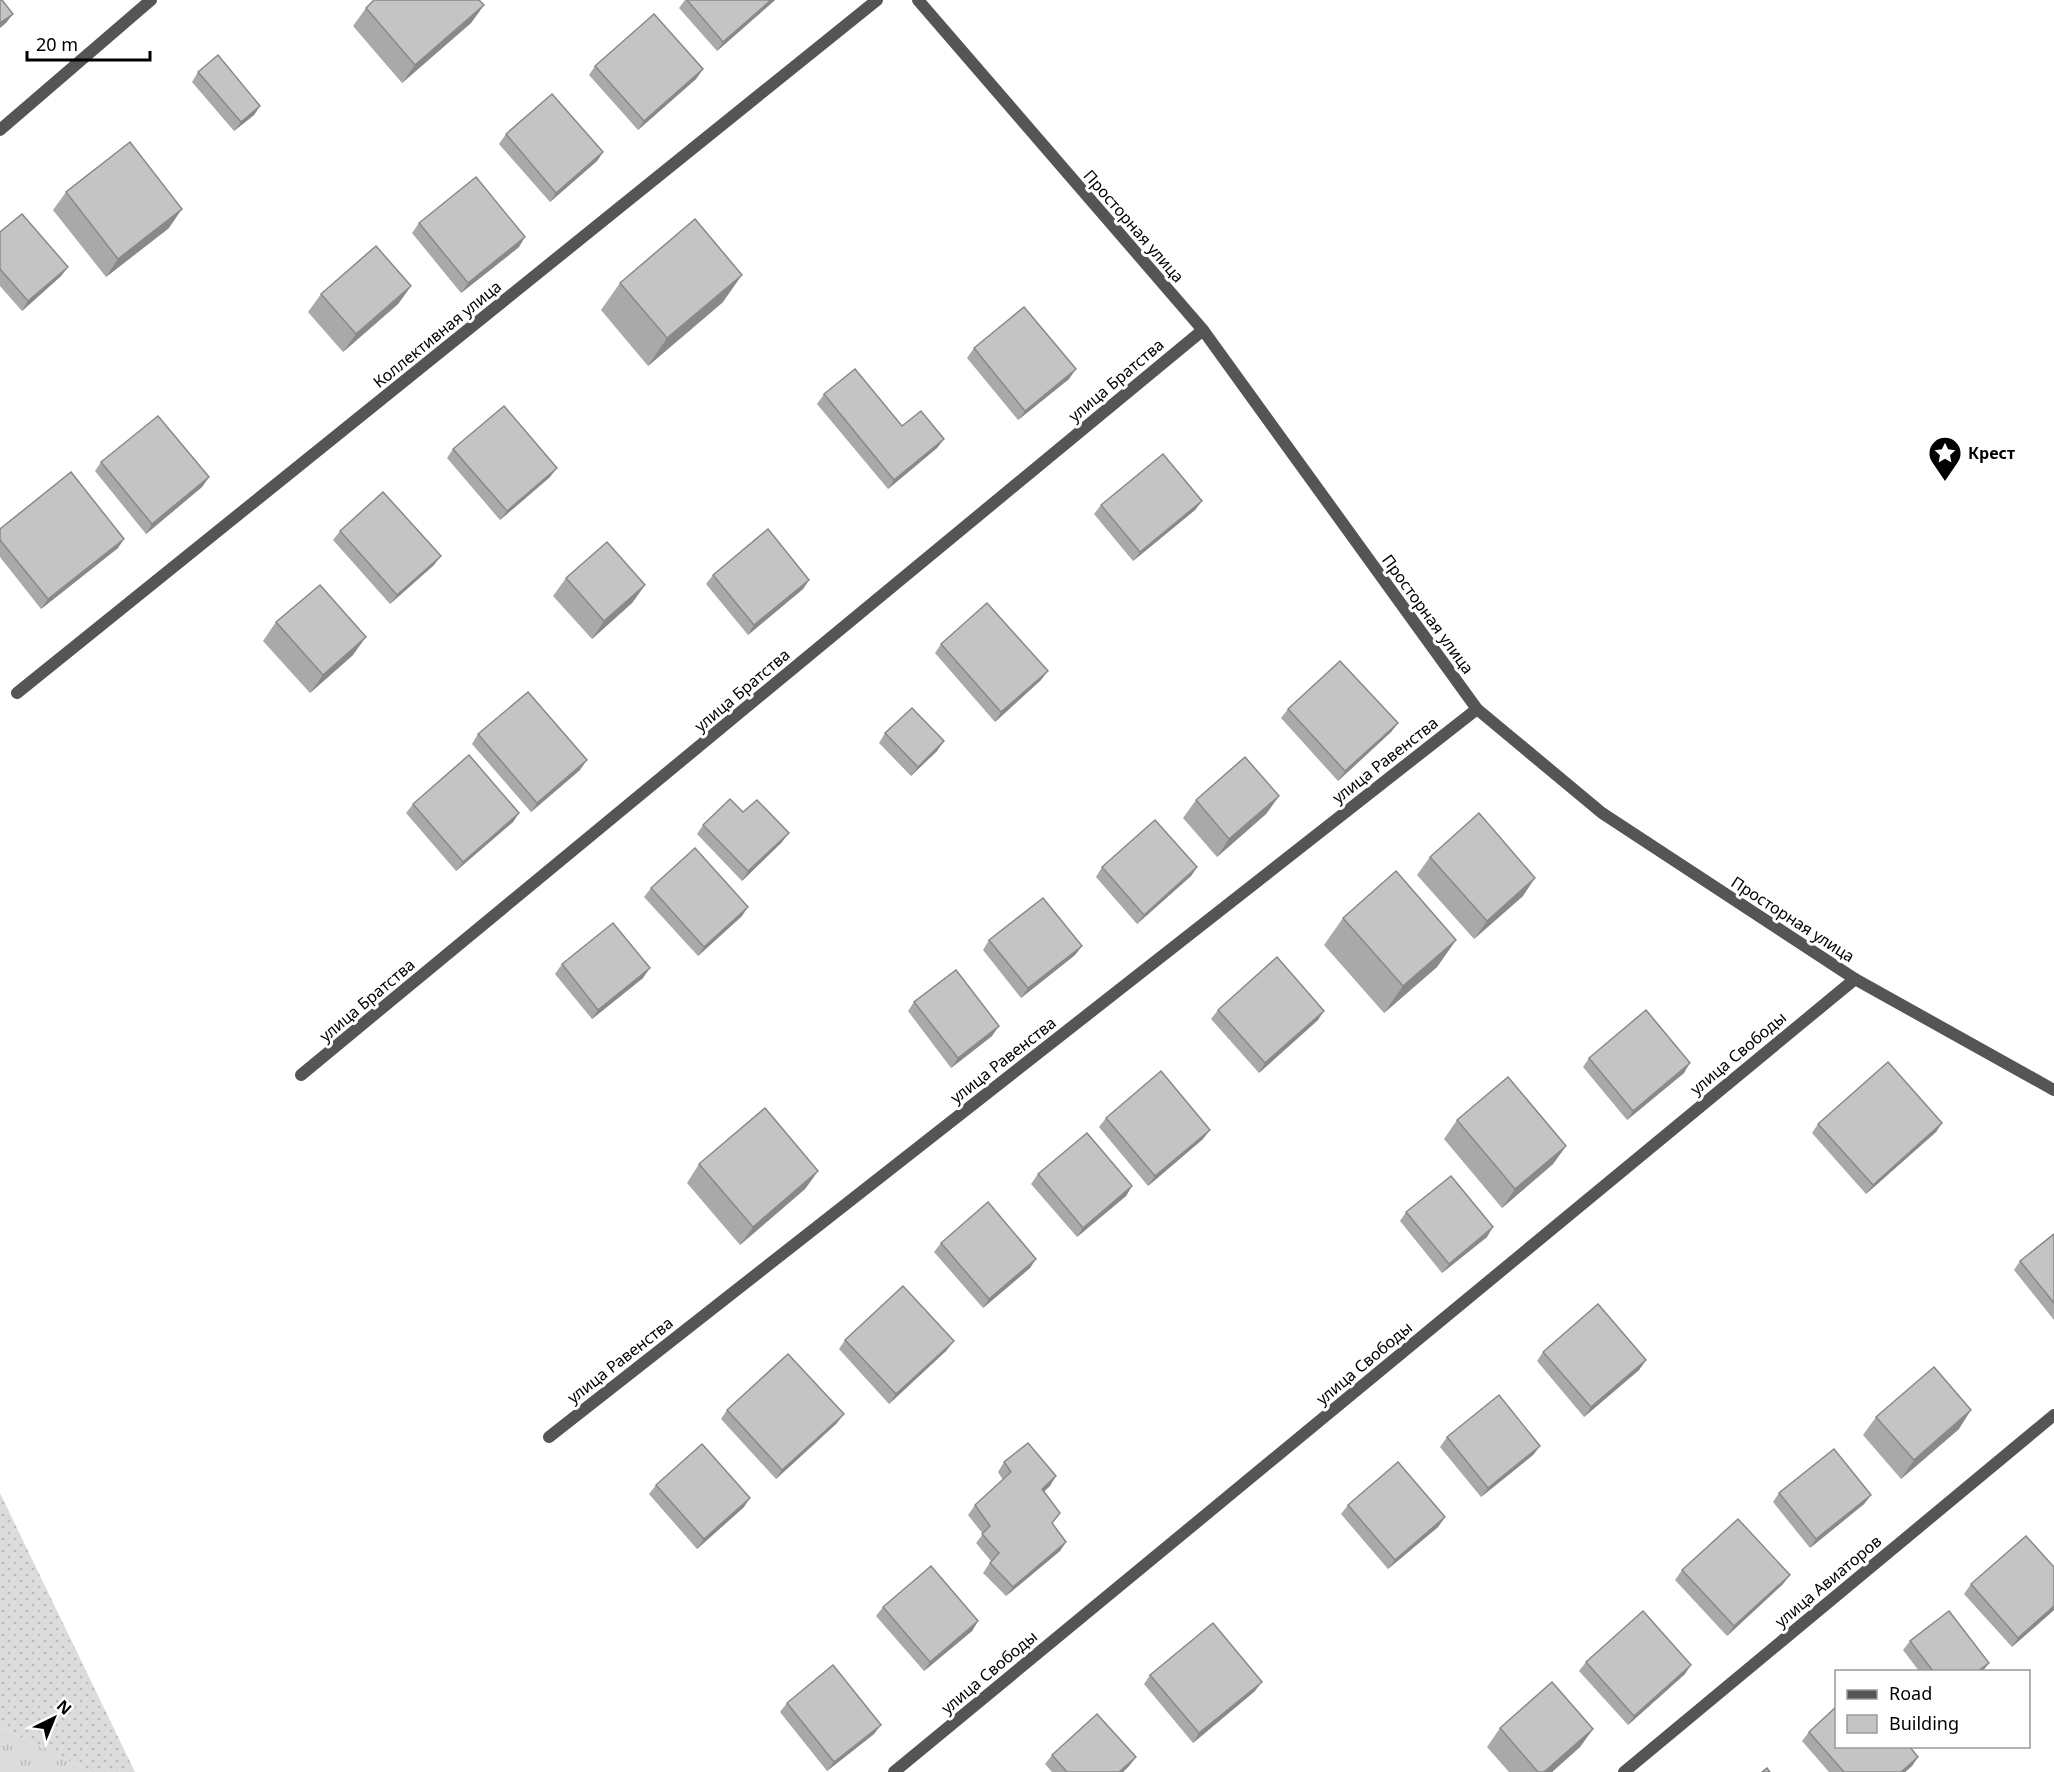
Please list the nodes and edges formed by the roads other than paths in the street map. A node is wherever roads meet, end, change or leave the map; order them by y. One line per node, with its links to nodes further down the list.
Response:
1 (151, 0): 4 (street)
2 (877, 0): 6 (street, Коллективная улица)
3 (918, 0): 5 (street, Просторная улица)
4 (0, 130)
5 (1203, 330): 7 (street, Просторная улица); 9 (street, улица Братства)
6 (17, 693)
7 (1477, 709): 8 (street, Просторная улица); 12 (street, улица Равенства)
8 (1855, 979): 10 (street, Просторная улица); 13 (street, улица Свободы)
9 (302, 1075)
10 (2054, 1089)
11 (2054, 1415): 14 (street, улица Авиаторов)
12 (549, 1437)
13 (894, 1772)
14 (1624, 1772)

